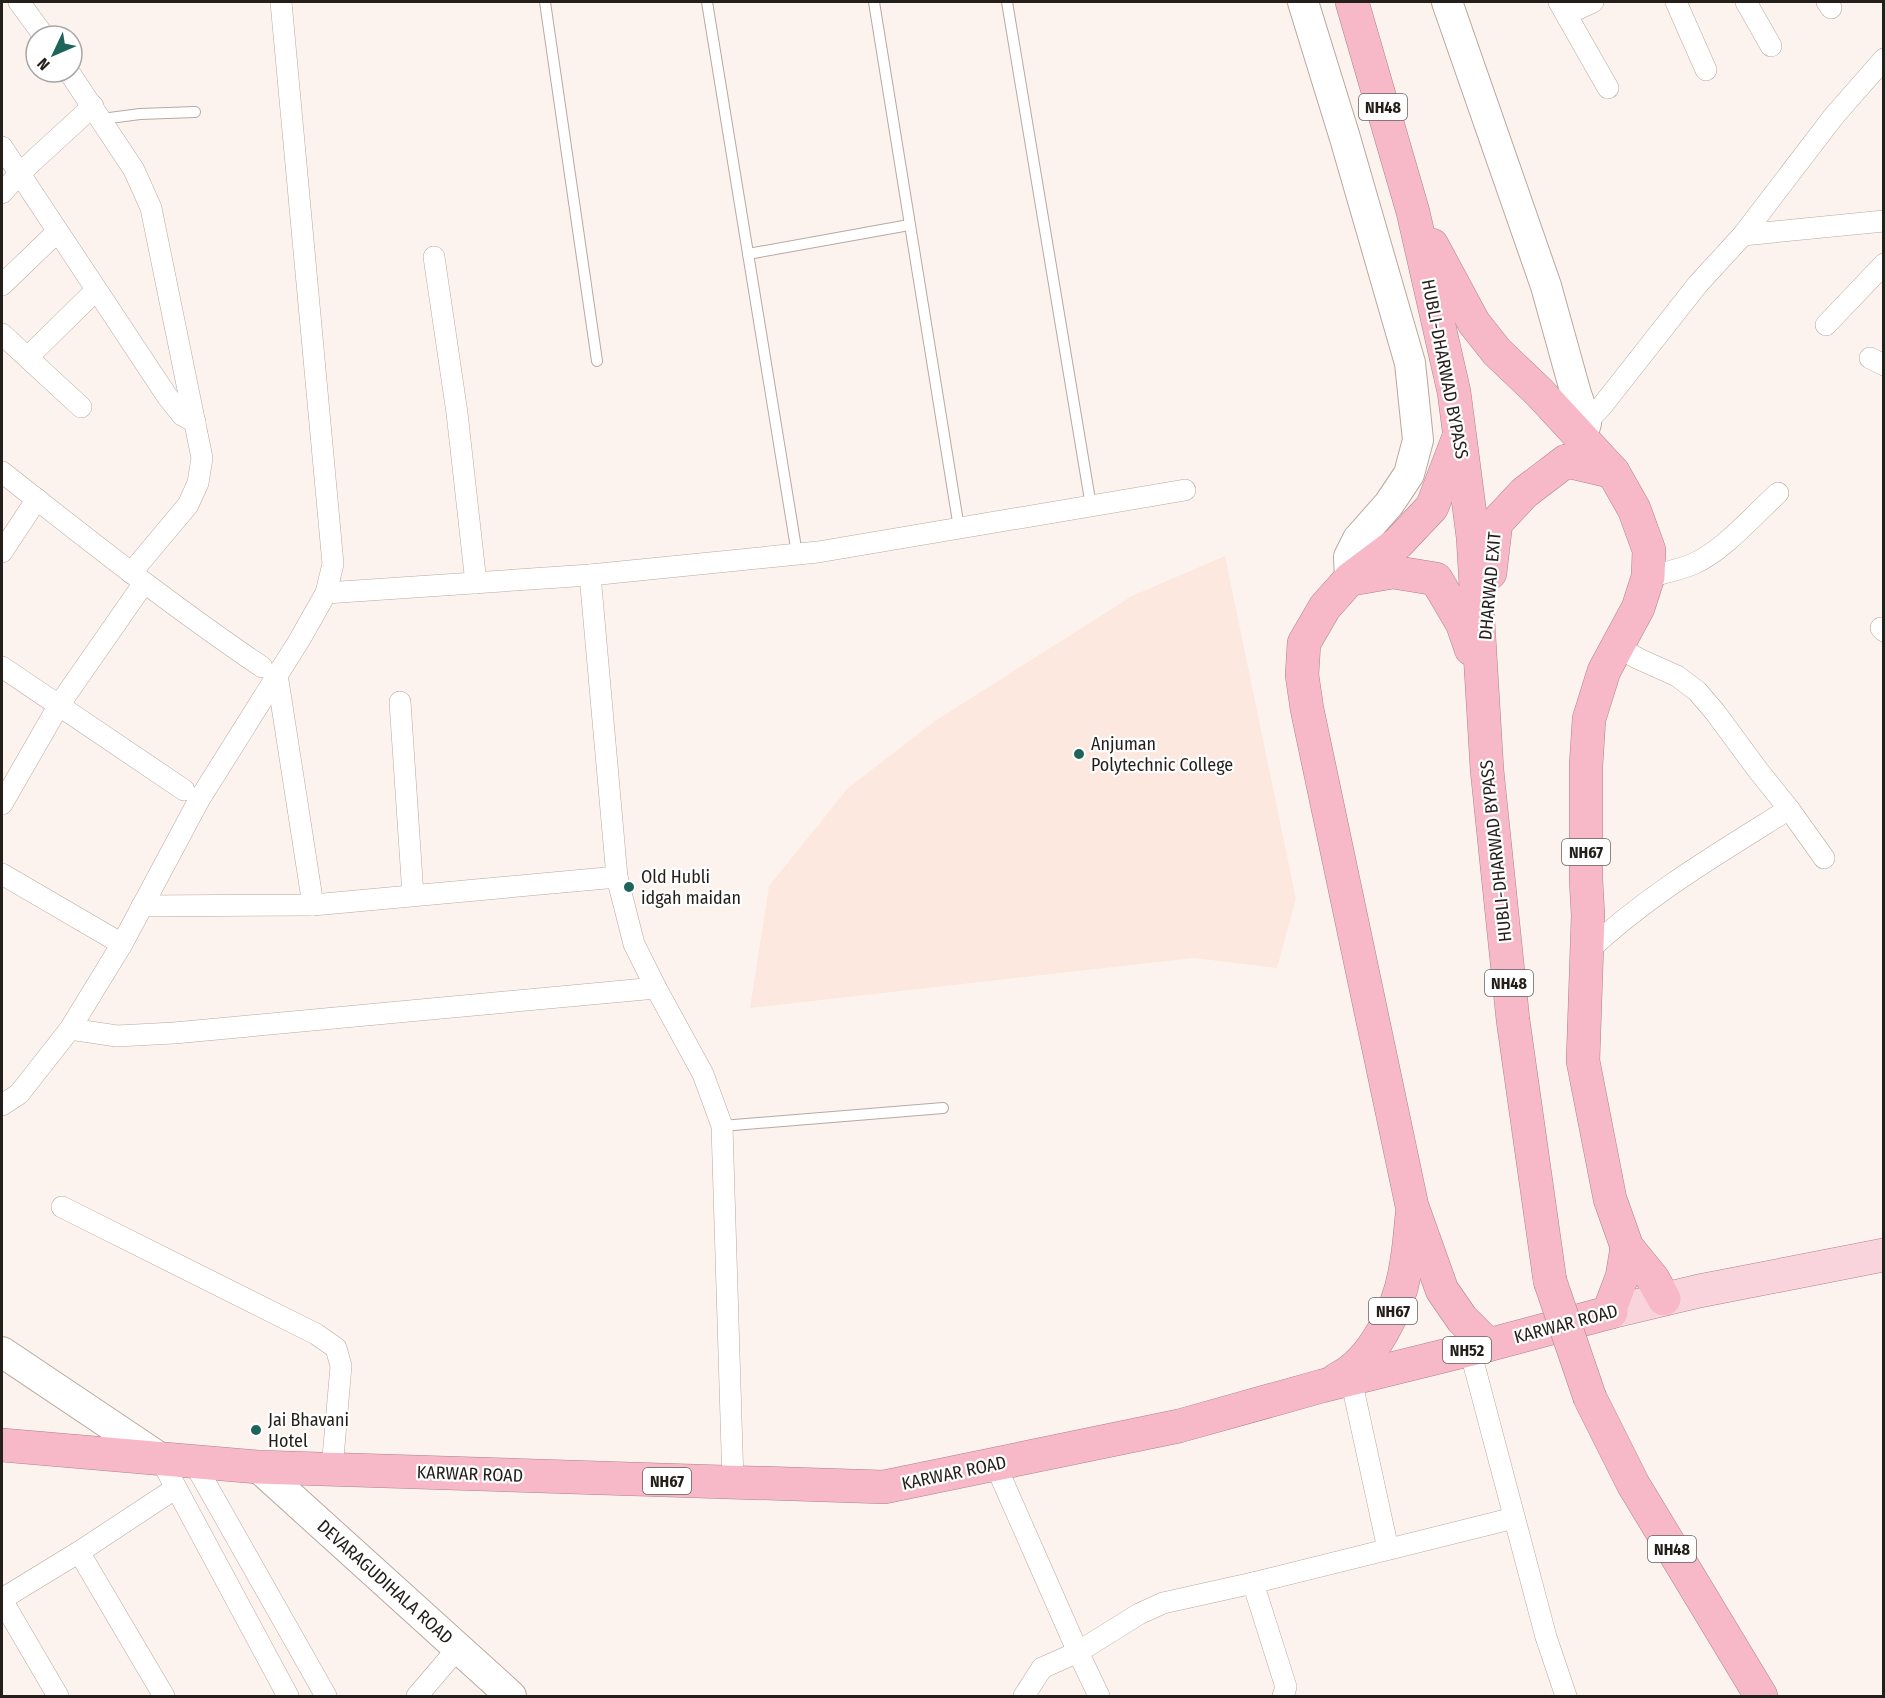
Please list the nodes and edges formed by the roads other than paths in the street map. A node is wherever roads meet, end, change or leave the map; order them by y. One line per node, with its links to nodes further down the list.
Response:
1 (19, 2): 14 (street)
2 (281, 2): 57 (street)
3 (545, 2): 38 (lane)
4 (707, 2): 30 (lane)
5 (874, 2): 27 (lane)
6 (1007, 2): 48 (lane)
7 (1304, 2): 55 (street)
8 (1352, 2): 25 (highway, HUBLI-DHARWAD BYPASS / NH48)
9 (1447, 2): 41 (street)
10 (1593, 2): 13 (street)
11 (1676, 2): 17 (street)
12 (1746, 2): 15 (street)
13 (1563, 8): 19 (street)
14 (35, 24)
15 (1771, 46)
16 (1884, 59): 29 (street)
17 (1706, 70)
18 (77, 84): 21 (street)
19 (1608, 88)
20 (195, 112): 21 (lane)
21 (97, 113): 23 (street); 40 (street)
22 (2, 147): 23 (street)
23 (19, 174): 24 (street); 28 (street)
24 (2, 193)
25 (1413, 212): 41 (highway); 42 (highway, HUBLI-DHARWAD BYPASS / NH48)
26 (1884, 222): 29 (street)
27 (909, 225): 30 (lane); 49 (lane)
28 (57, 232): 33 (street); 34 (street)
29 (1743, 235): 41 (street)
30 (748, 254): 51 (lane)
31 (434, 257): 56 (street)
32 (1884, 264): 35 (street)
33 (2, 285)
34 (96, 290): 37 (street); 40 (street)
35 (1826, 325)
36 (2, 334): 37 (street)
37 (28, 357): 39 (street)
38 (597, 361)
39 (81, 407)
40 (195, 422): 54 (street)
41 (1584, 429): 44 (highway)
42 (1460, 434): 55 (highway); 61 (highway, HUBLI-DHARWAD BYPASS / NH48)
43 (2, 472): 47 (street)
44 (1613, 472): 53 (highway, NH67); 61 (highway, DHARWAD EXIT)
45 (1185, 490): 48 (street)
46 (1778, 493): 53 (street)
47 (37, 500): 50 (street); 54 (street)
48 (1091, 506): 49 (street)
49 (959, 528): 51 (street)
50 (2, 552)
51 (796, 554): 52 (street)
52 (590, 575): 56 (street); 69 (street)
53 (1648, 577): 58 (highway, NH67)
54 (138, 578): 60 (street); 63 (street)
55 (1350, 579): 61 (highway); 80 (highway, NH67)
56 (476, 583): 57 (street)
57 (326, 593): 60 (street)
58 (1617, 647): 66 (street); 74 (highway, NH67)
59 (2, 667): 63 (street)
60 (269, 671): 71 (street); 72 (street)
61 (1482, 684): 114 (highway, HUBLI-DHARWAD BYPASS / NH48, bridge)
62 (400, 702): 70 (street)
63 (59, 705): 64 (street); 65 (street)
64 (184, 790)
65 (2, 804)
66 (1789, 809): 67 (street); 74 (street)
67 (1824, 858)
68 (2, 874): 73 (street)
69 (617, 876): 70 (street); 75 (street)
70 (413, 895): 71 (street)
71 (313, 905): 72 (street)
72 (142, 906): 73 (street)
73 (122, 944): 76 (street)
74 (1587, 952): 82 (highway, NH67)
75 (656, 988): 76 (street); 79 (street)
76 (70, 1029): 77 (street)
77 (2, 1105)
78 (944, 1108): 79 (lane)
79 (722, 1126): 95 (street)
80 (1412, 1206): 86 (highway); 88 (highway, NH67)
81 (62, 1207): 94 (street)
82 (1627, 1247): 84 (highway); 85 (highway, NH67)
83 (1884, 1255): 84 (main road, KARWAR ROAD / NH52)
84 (1664, 1299): 85 (main road, KARWAR ROAD / NH52)
85 (1611, 1312): 86 (highway, KARWAR ROAD / NH52)
86 (1479, 1347): 88 (highway, KARWAR ROAD / NH52); 97 (street)
87 (2, 1352): 90 (street)
88 (1336, 1383): 92 (highway, KARWAR ROAD / NH67); 98 (street)
89 (2, 1445): 90 (highway, KARWAR ROAD / NH67)
90 (160, 1458): 91 (highway, KARWAR ROAD / NH67); 96 (street)
91 (193, 1461): 93 (highway, KARWAR ROAD / NH67); 107 (street)
92 (995, 1464): 95 (highway, KARWAR ROAD / NH67); 103 (street)
93 (258, 1467): 94 (highway, KARWAR ROAD / NH67); 102 (street, DEVARAGUDIHALA ROAD)
94 (332, 1469): 95 (highway, KARWAR ROAD / NH67)
95 (733, 1483)
96 (176, 1488): 99 (street); 106 (street)
97 (1514, 1518): 98 (street); 113 (street)
98 (1388, 1549): 100 (street)
99 (79, 1552): 101 (street); 105 (street)
100 (1253, 1583): 103 (street); 112 (street)
101 (2, 1600): 104 (street)
102 (458, 1648): 108 (street); 109 (street, DEVARAGUDIHALA ROAD)
103 (1078, 1652): 110 (street); 111 (street)
104 (58, 1696)
105 (164, 1696)
106 (288, 1696)
107 (326, 1696)
108 (417, 1696)
109 (511, 1696)
110 (1024, 1696)
111 (1099, 1696)
112 (1283, 1696)
113 (1566, 1696)
114 (1761, 1696)

